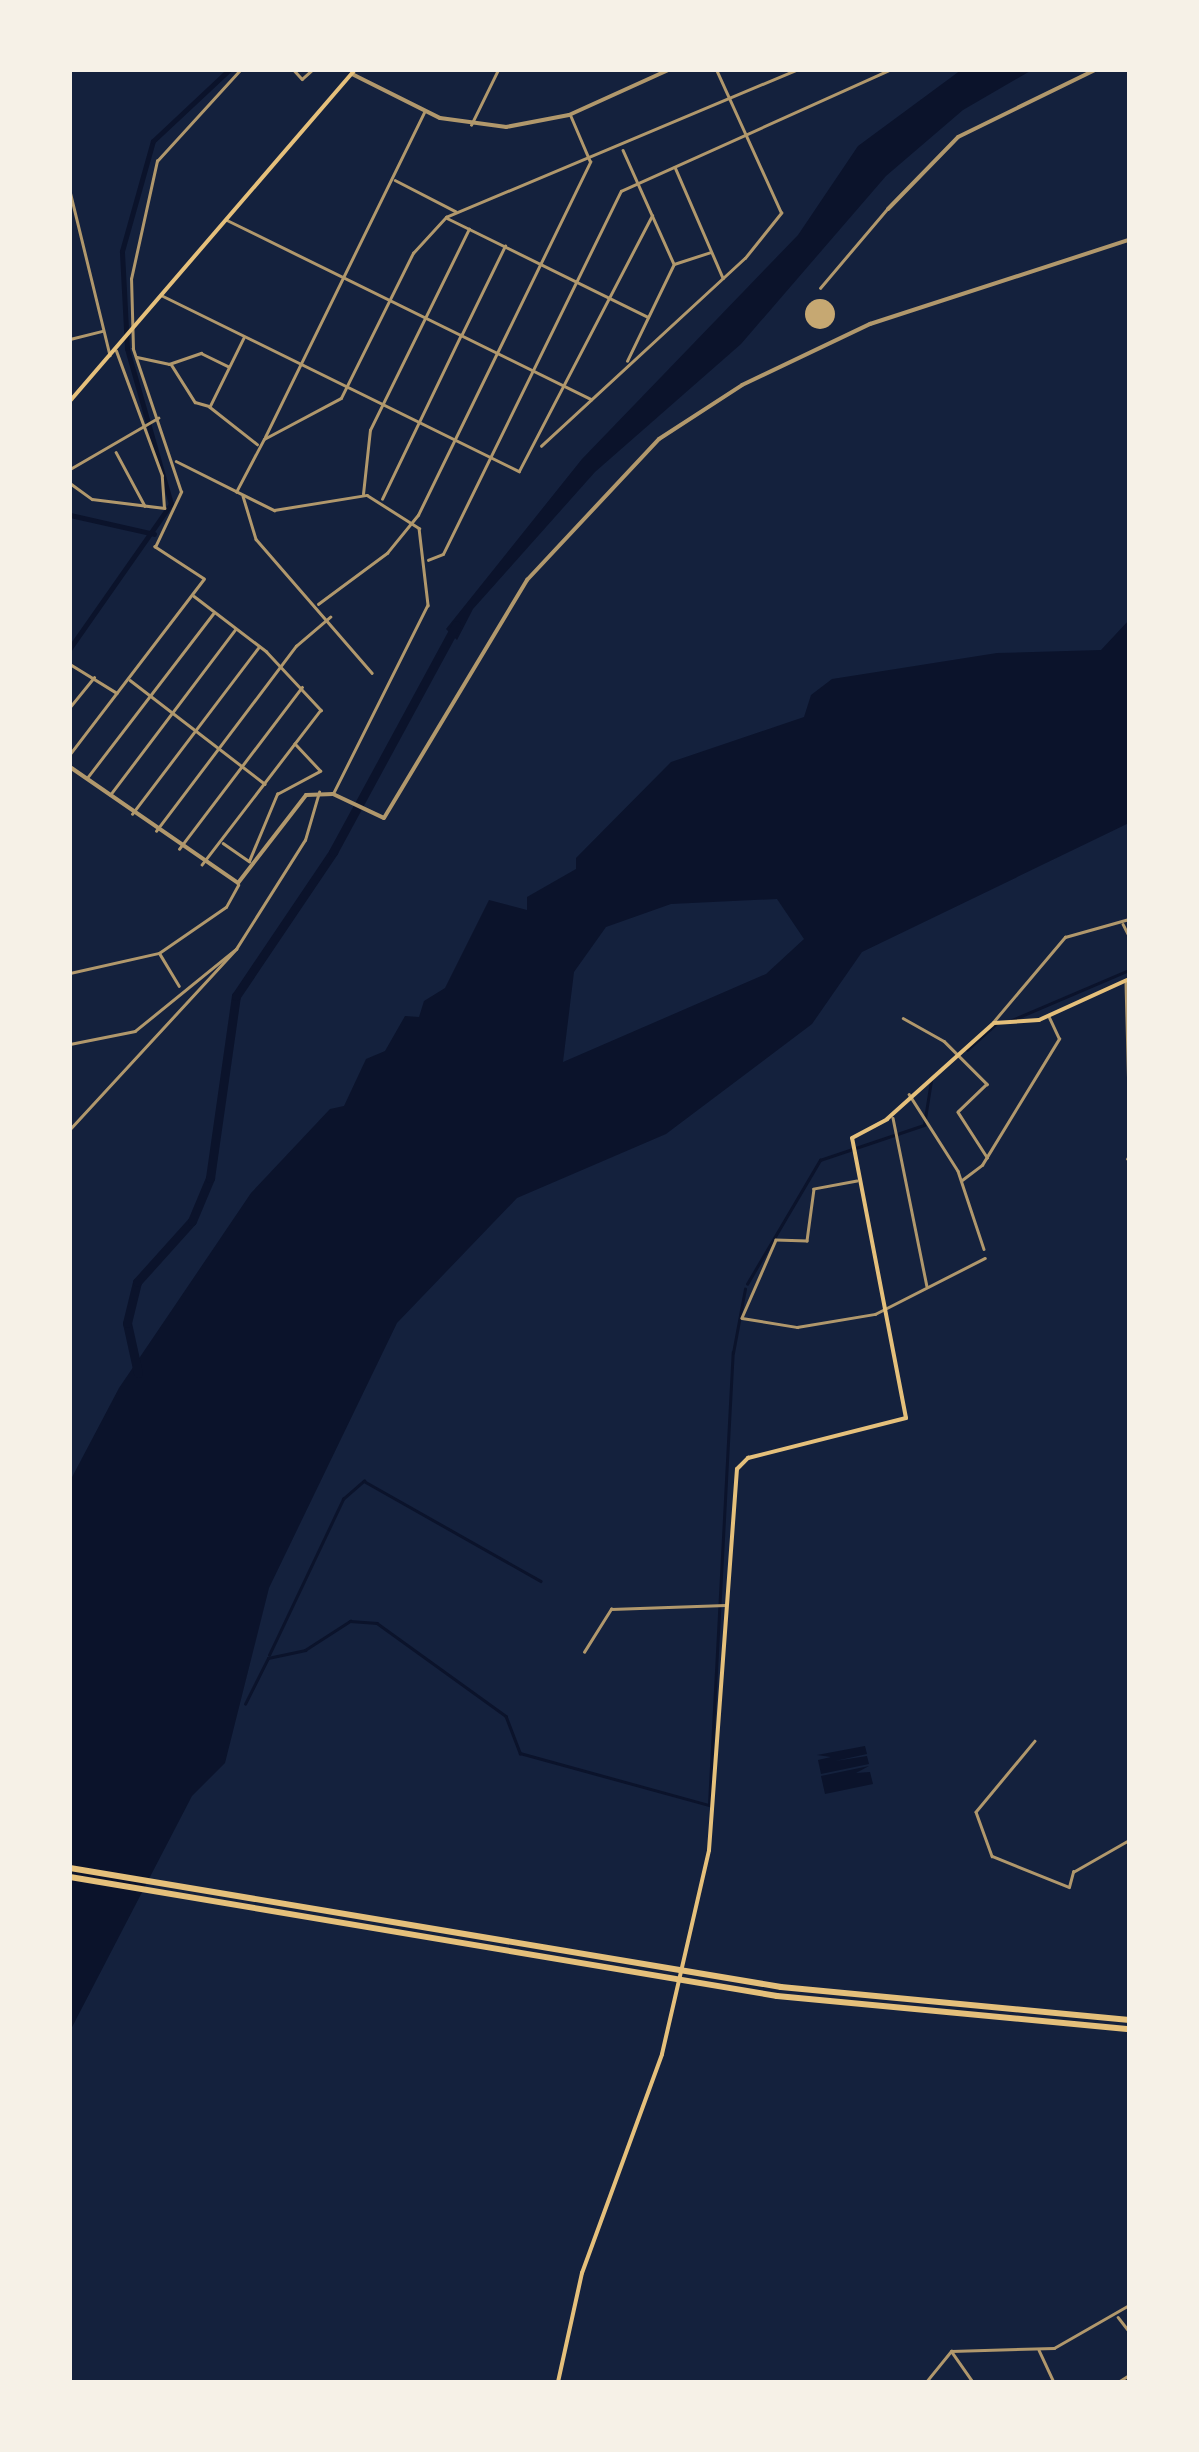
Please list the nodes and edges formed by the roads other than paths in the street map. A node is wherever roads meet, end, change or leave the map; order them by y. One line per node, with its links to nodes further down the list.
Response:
1 (240, 70): 44 (street)
2 (294, 70): 3 (street)
3 (312, 70)
4 (344, 70): 11 (street)
5 (498, 70): 15 (street)
6 (668, 70): 14 (street)
7 (716, 70): 12 (street)
8 (796, 70): 12 (street)
9 (889, 70): 16 (street)
10 (1095, 70): 23 (street)
11 (354, 72): 13 (street); 27 (main road)
12 (729, 100): 16 (street); 17 (street)
13 (425, 111): 15 (street); 20 (street)
14 (569, 115): 15 (street); 18 (street)
15 (470, 125)
16 (744, 134): 19 (street); 35 (street)
17 (622, 148): 18 (street); 21 (street)
18 (590, 162): 24 (street); 32 (street)
19 (674, 166): 21 (street); 31 (street)
20 (393, 180): 24 (street); 34 (street)
21 (637, 183): 25 (street); 36 (street)
22 (70, 191): 43 (street)
23 (888, 208): 37 (street)
24 (456, 211): 26 (street)
25 (652, 216): 33 (street); 40 (street)
26 (446, 217): 28 (street); 39 (street)
27 (227, 220): 34 (street); 38 (main road)
28 (469, 228): 30 (street); 41 (street)
29 (1129, 240): 107 (street)
30 (505, 246): 32 (street); 45 (street)
31 (710, 252): 33 (street); 35 (street)
32 (541, 264): 36 (street); 49 (street)
33 (674, 264): 42 (street)
34 (344, 278): 39 (street); 54 (street)
35 (723, 278): 52 (street)
36 (577, 281): 40 (street); 56 (street)
37 (820, 288)
38 (161, 296): 44 (main road); 46 (street)
39 (390, 300): 41 (street); 57 (street)
40 (612, 300): 42 (street); 58 (street)
41 (426, 317): 45 (street); 61 (street)
42 (648, 317): 52 (street)
43 (105, 330): 47 (street); 50 (street)
44 (130, 331): 48 (main road); 51 (street)
45 (462, 335): 49 (street); 65 (street)
46 (244, 337): 54 (street); 55 (street)
47 (70, 339)
48 (117, 347): 50 (main road); 64 (street)
49 (498, 353): 56 (street); 67 (street)
50 (110, 355): 60 (main road)
51 (136, 356): 53 (street); 63 (street)
52 (627, 361): 59 (street)
53 (171, 363): 55 (street); 62 (street)
54 (301, 364): 57 (street); 66 (street)
55 (229, 366): 62 (street)
56 (532, 370): 58 (street); 71 (street)
57 (347, 387): 61 (street); 66 (street)
58 (569, 388): 59 (street); 69 (street)
59 (593, 399): 69 (street)
60 (70, 401)
61 (382, 404): 65 (street); 77 (street)
62 (210, 407): 68 (street)
63 (157, 418): 64 (street); 72 (street)
64 (145, 422): 70 (street); 79 (street)
65 (419, 422): 67 (street); 78 (street)
66 (264, 439): 68 (street)
67 (454, 439): 71 (street); 80 (street)
68 (258, 444): 75 (street)
69 (540, 447): 71 (street)
70 (116, 450): 73 (street); 79 (street)
71 (490, 457): 81 (street)
72 (174, 460): 75 (street); 82 (street)
73 (70, 469)
74 (70, 484): 79 (street)
75 (236, 492): 76 (street)
76 (243, 495): 77 (street); 83 (street)
77 (362, 495): 78 (street)
78 (381, 500): 80 (street)
79 (145, 507)
80 (414, 520): 81 (street); 83 (street)
81 (428, 560): 107 (street)
82 (192, 595): 84 (street); 92 (street)
83 (318, 604): 85 (street)
84 (214, 612): 86 (street); 95 (street)
85 (330, 617): 89 (street); 90 (street)
86 (236, 628): 87 (street); 97 (street)
87 (260, 646): 89 (street); 98 (street)
88 (70, 664): 91 (street)
89 (281, 666): 93 (street); 100 (street)
90 (372, 673)
91 (94, 676): 94 (street); 96 (street)
92 (128, 679): 94 (street); 95 (street)
93 (302, 687): 99 (street); 102 (street)
94 (117, 693): 101 (street)
95 (150, 696): 97 (street); 104 (street)
96 (70, 707)
97 (172, 712): 98 (street); 108 (street)
98 (196, 730): 100 (street); 109 (street)
99 (295, 744): 105 (street); 111 (street)
100 (219, 748): 102 (street); 110 (street)
101 (70, 754)
102 (242, 766): 105 (street); 112 (street)
103 (70, 767): 104 (street)
104 (86, 779): 108 (street)
105 (265, 784): 111 (street)
106 (320, 792): 107 (street); 114 (street); 118 (street)
107 (336, 795)
108 (109, 796): 109 (street)
109 (132, 814): 110 (street)
110 (156, 831): 112 (street)
111 (222, 842): 113 (street)
112 (179, 849): 113 (street)
113 (202, 866): 114 (street)
114 (238, 884): 119 (street)
115 (1129, 919): 116 (street)
116 (1122, 922): 117 (street); 125 (street)
117 (1129, 936)
118 (236, 949): 122 (street); 131 (street)
119 (159, 953): 120 (street); 122 (street)
120 (70, 973)
121 (1127, 980): 123 (main road); 128 (street)
122 (180, 988): 126 (street)
123 (1048, 1016): 125 (main road); 132 (street)
124 (903, 1018): 127 (street)
125 (994, 1023): 127 (main road)
126 (70, 1044)
127 (955, 1054): 129 (main road); 132 (street)
128 (1129, 1093)
129 (909, 1094): 130 (main road); 134 (street)
130 (891, 1115): 133 (main road); 137 (street)
131 (70, 1129)
132 (987, 1157): 134 (street)
133 (858, 1180): 138 (main road); 138 (street)
134 (962, 1180): 135 (street)
135 (984, 1249)
136 (985, 1258): 137 (street)
137 (928, 1287): 138 (street)
138 (885, 1310): 139 (main road)
139 (726, 1605): 140 (street); 155 (main road)
140 (584, 1652)
141 (1035, 1741): 142 (street)
142 (1129, 1840)
143 (70, 1868): 145 (highway)
144 (70, 1878): 145 (highway)
145 (400, 1929): 146 (highway)
146 (688, 1978): 147 (highway); 148 (highway)
147 (1129, 2020)
148 (1129, 2029)
149 (1129, 2304): 150 (street)
150 (1116, 2315): 151 (street); 152 (street)
151 (1129, 2331)
152 (1039, 2350): 153 (street); 158 (street)
153 (951, 2351): 156 (street); 157 (street)
154 (1128, 2377): 159 (street)
155 (558, 2382)
156 (926, 2382)
157 (973, 2382)
158 (1054, 2382)
159 (1118, 2382)

